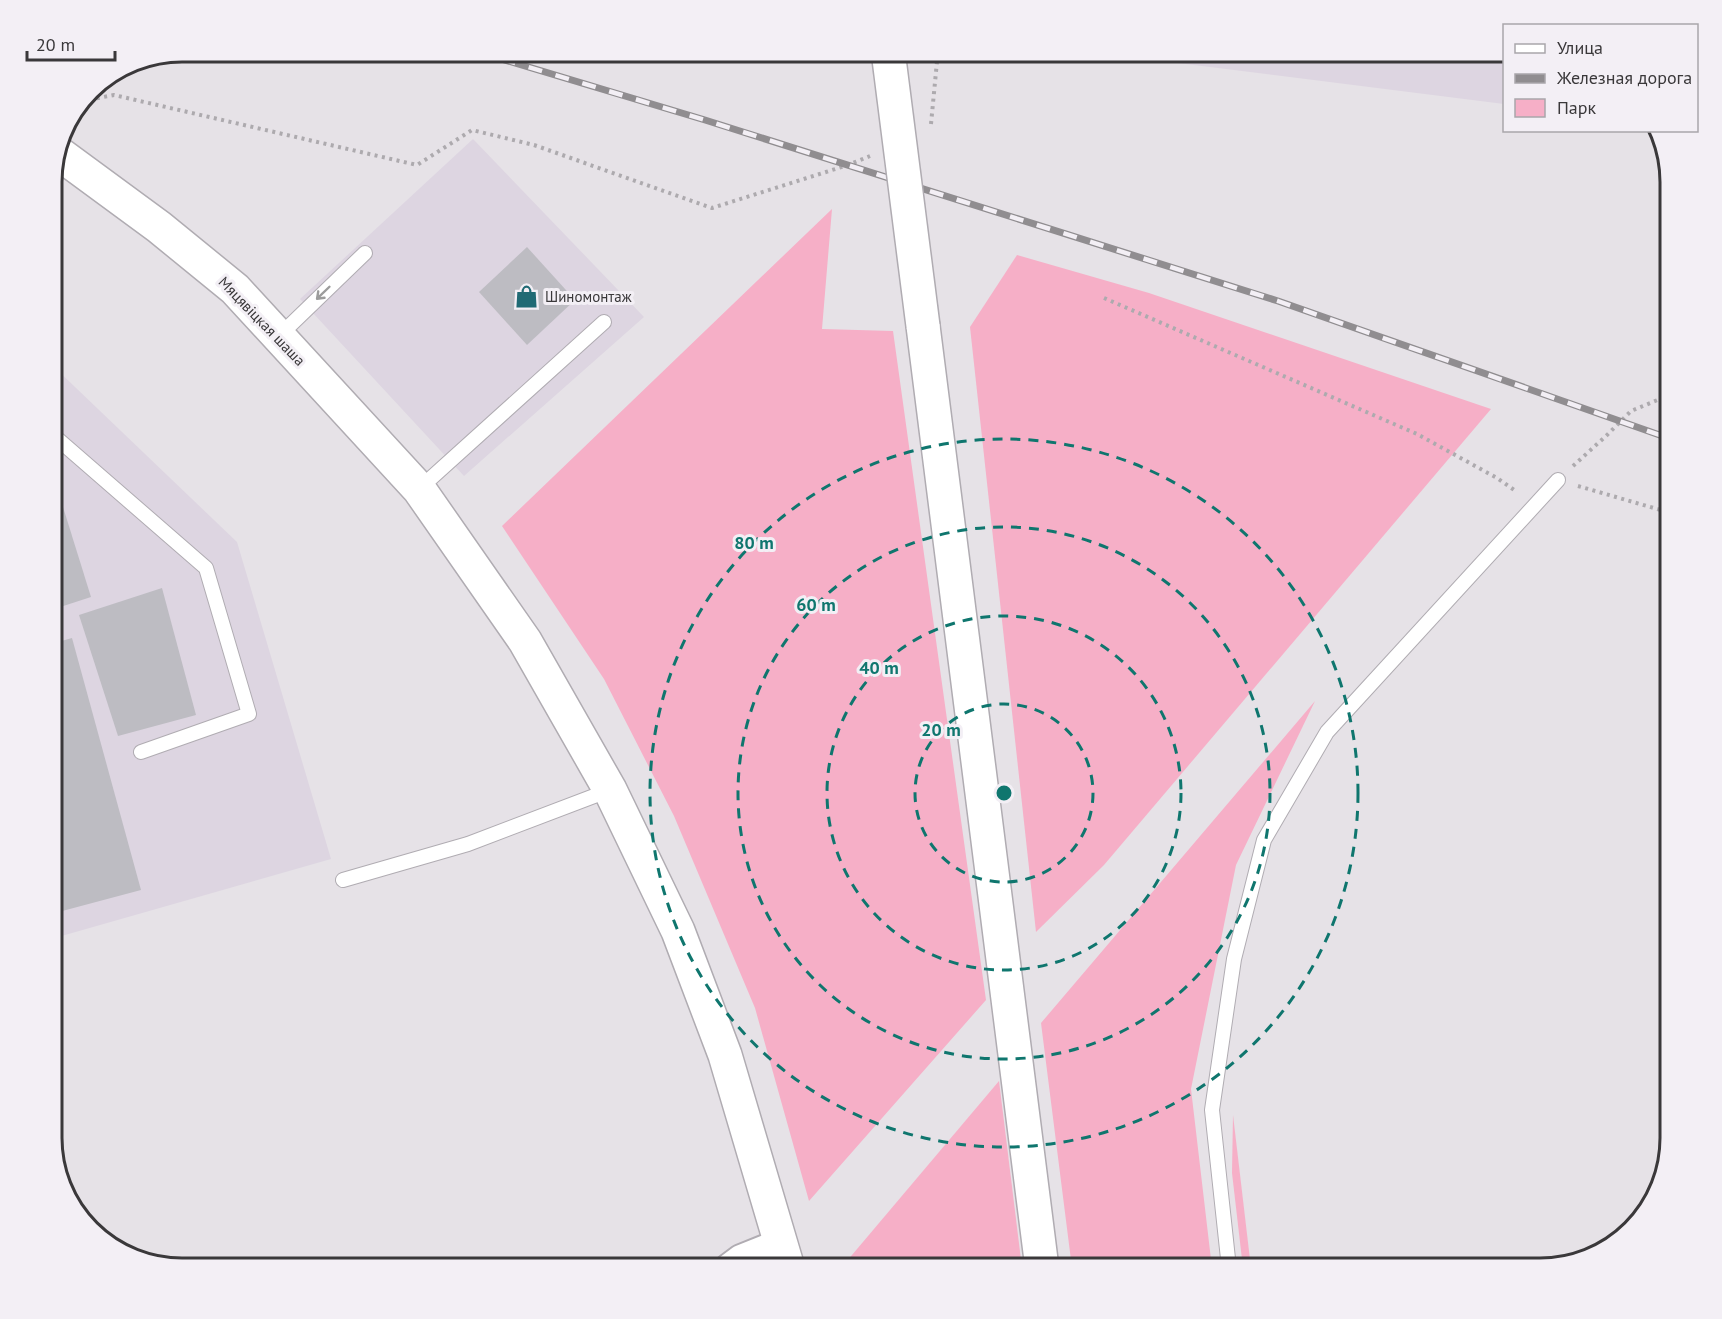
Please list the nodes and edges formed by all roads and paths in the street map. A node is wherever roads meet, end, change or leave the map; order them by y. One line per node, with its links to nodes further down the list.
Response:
1 (889, 61): 20 (main road, bridge)
2 (94, 99): 4 (path)
3 (64, 158): 8 (main road, Мяцявіцкая шаша)
4 (848, 165)
5 (365, 253): 8 (lane, one-way to 8)
6 (1104, 298): 13 (path)
7 (603, 322): 12 (lane)
8 (278, 337): 12 (main road, Мяцявіцкая шаша)
9 (1660, 399): 11 (path)
10 (62, 443): 15 (lane)
11 (1558, 480): 13 (lane); 14 (path)
12 (419, 489): 16 (main road, Мяцявіцкая шаша)
13 (1534, 506): 21 (lane)
14 (1660, 510)
15 (141, 752)
16 (610, 790): 17 (lane); 18 (main road, Мяцявіцкая шаша)
17 (343, 880)
18 (784, 1255): 19 (street)
19 (752, 1258)
20 (1041, 1258)
21 (1228, 1258)

